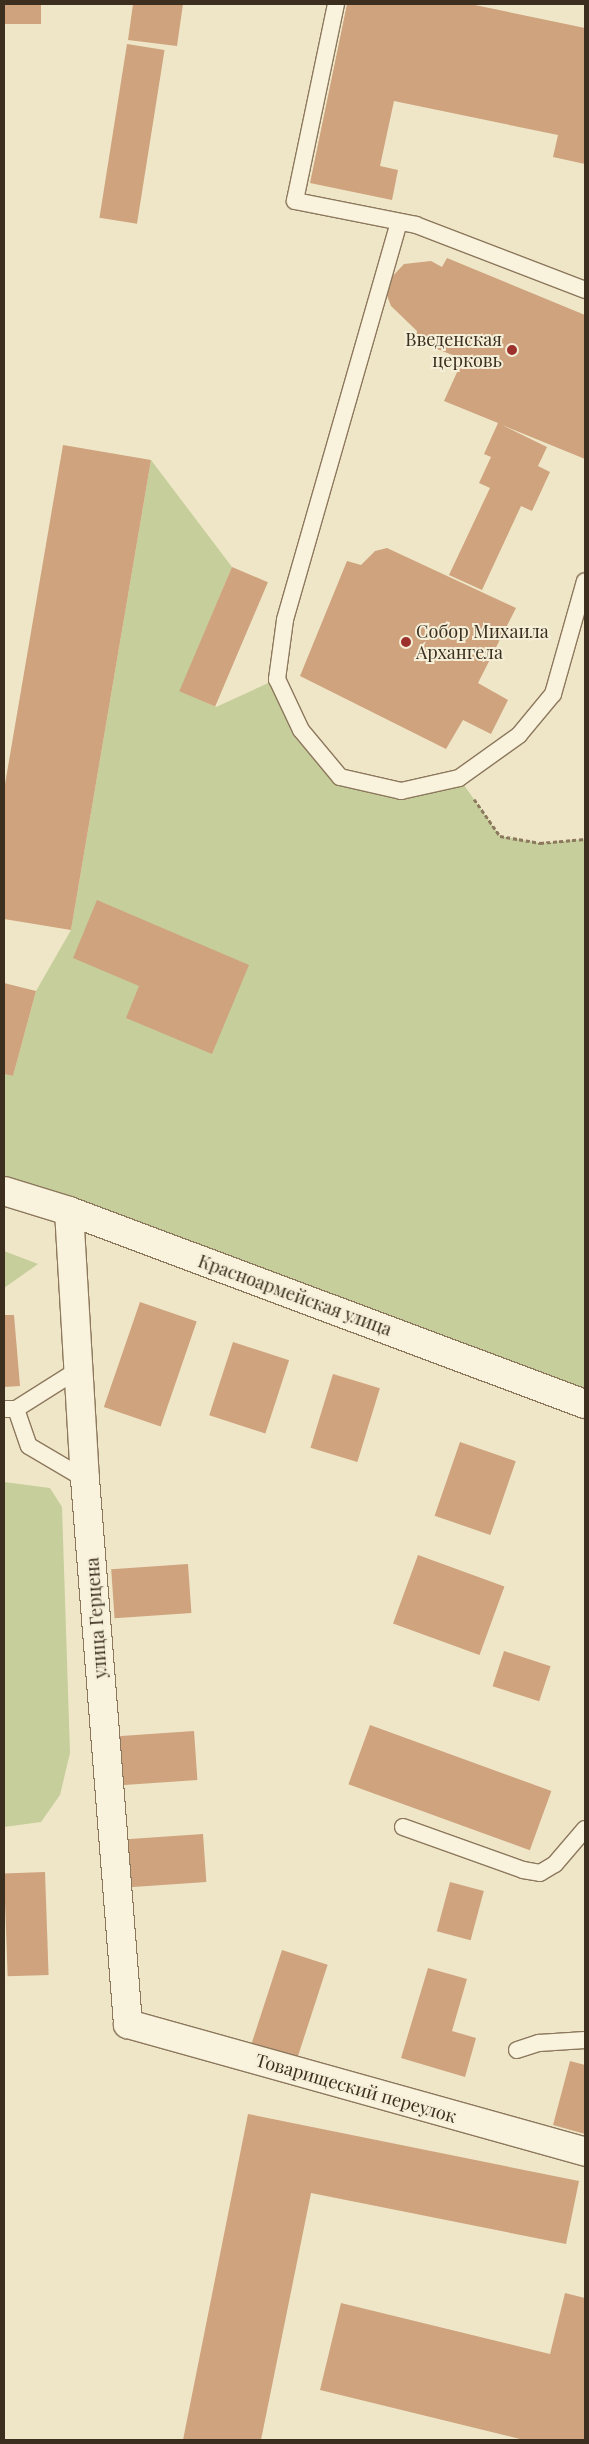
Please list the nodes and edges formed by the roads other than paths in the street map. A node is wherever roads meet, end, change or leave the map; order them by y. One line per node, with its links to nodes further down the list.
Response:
1 (336, 4): 2 (lane)
2 (399, 222): 3 (lane); 4 (lane)
3 (585, 290)
4 (585, 581)
5 (4, 1191): 6 (street, Красноармейская улица)
6 (69, 1211): 7 (street, улица Герцена); 8 (street, Красноармейская улица)
7 (78, 1370): 9 (lane); 10 (street, улица Герцена)
8 (585, 1404)
9 (10, 1409): 10 (lane)
10 (85, 1479): 13 (street, улица Герцена)
11 (403, 1827): 12 (lane)
12 (585, 1829)
13 (128, 2024): 16 (street, Товарищеский переулок)
14 (585, 2040): 15 (lane)
15 (518, 2050)
16 (585, 2152)

